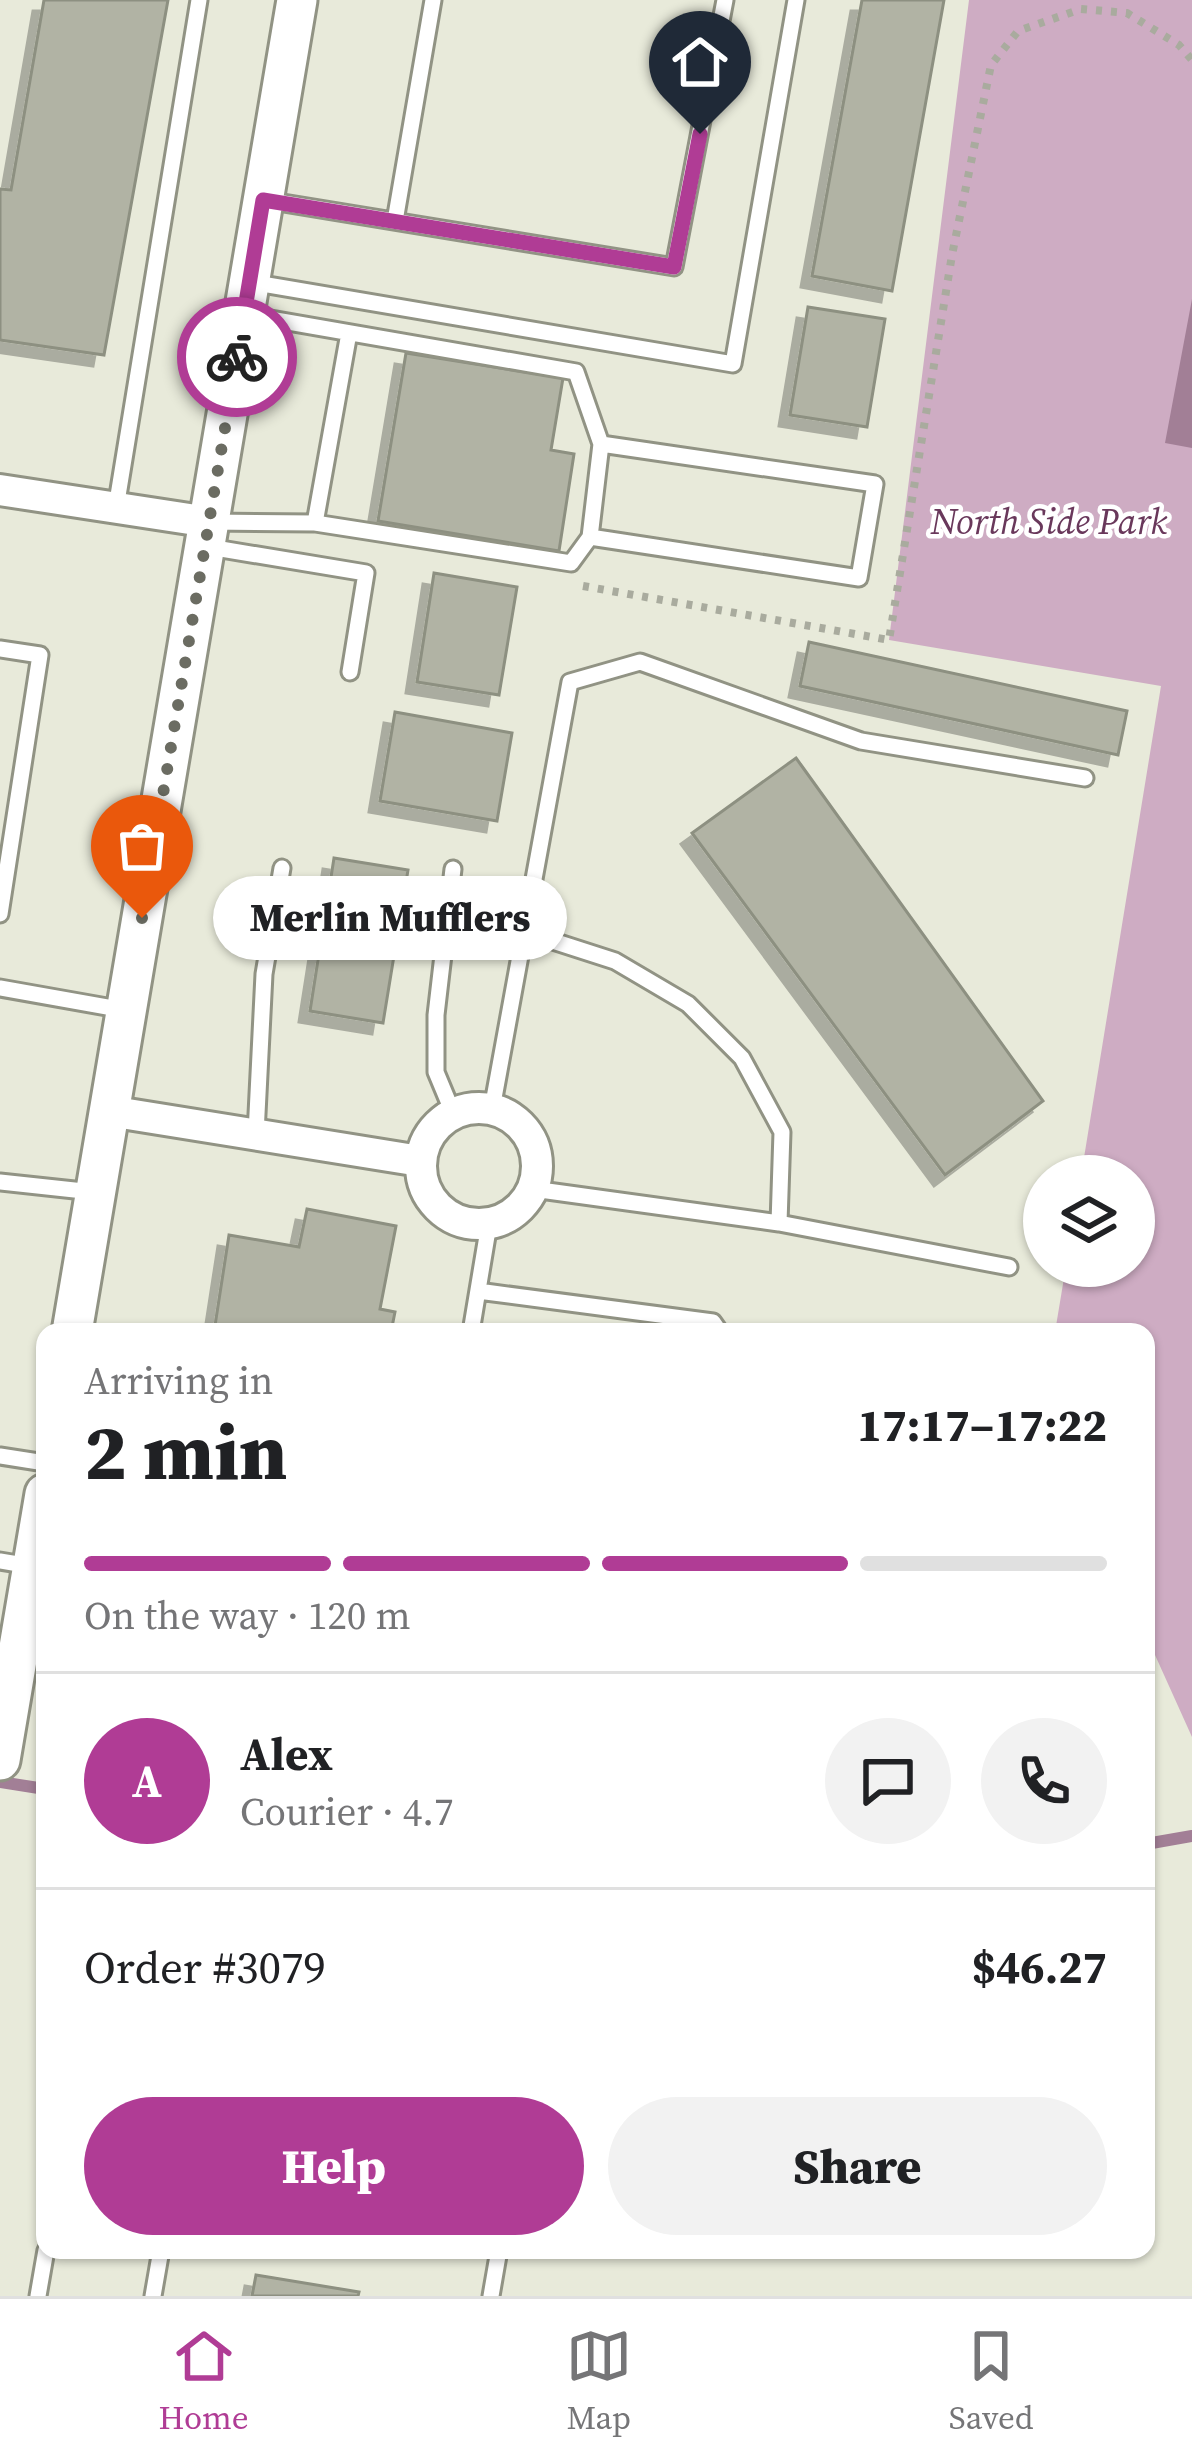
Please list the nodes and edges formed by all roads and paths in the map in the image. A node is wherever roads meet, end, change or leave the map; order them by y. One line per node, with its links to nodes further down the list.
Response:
1 (199, 0): 13 (lane)
2 (297, 0): 7 (street)
3 (433, 0): 8 (lane)
4 (725, 0): 8 (lane)
5 (796, 0): 9 (lane)
6 (1192, 60): 17 (path)
7 (263, 200): 8 (lane); 9 (street)
8 (395, 220)
9 (247, 298): 10 (lane); 15 (street)
10 (349, 333): 11 (lane); 14 (lane)
11 (601, 444): 16 (lane); 16 (lane)
12 (0, 490): 13 (street)
13 (116, 508): 15 (street)
14 (315, 524): 15 (lane); 16 (lane)
15 (207, 534): 19 (lane); 26 (street)
16 (590, 537)
17 (568, 583)
18 (0, 649): 23 (lane)
19 (350, 673)
20 (1084, 778): 24 (lane)
21 (282, 868): 30 (lane)
22 (453, 869): 29 (lane)
23 (0, 914)
24 (525, 932): 27 (lane); 35 (lane)
25 (0, 988): 26 (lane)
26 (127, 1011): 28 (street)
27 (492, 1109): 29 (street); 33 (street)
28 (110, 1111): 30 (street); 34 (street)
29 (452, 1113): 31 (street)
30 (256, 1134): 31 (street)
31 (420, 1161): 36 (street)
32 (0, 1182): 34 (lane)
33 (533, 1189): 35 (lane); 36 (street)
34 (96, 1192): 39 (street)
35 (779, 1222): 37 (lane)
36 (489, 1224): 38 (lane)
37 (1009, 1267)
38 (478, 1291): 40 (lane); 41 (lane)
39 (74, 1323)
40 (473, 1323)
41 (714, 1323)
42 (0, 1456): 43 (lane)
43 (36, 1462)
44 (36, 1528): 45 (street)
45 (26, 1565): 46 (street)
46 (2, 1736)
47 (44, 2259): 50 (lane)
48 (159, 2259): 51 (lane)
49 (498, 2259): 52 (lane)
50 (38, 2296)
51 (153, 2296)
52 (491, 2296)

